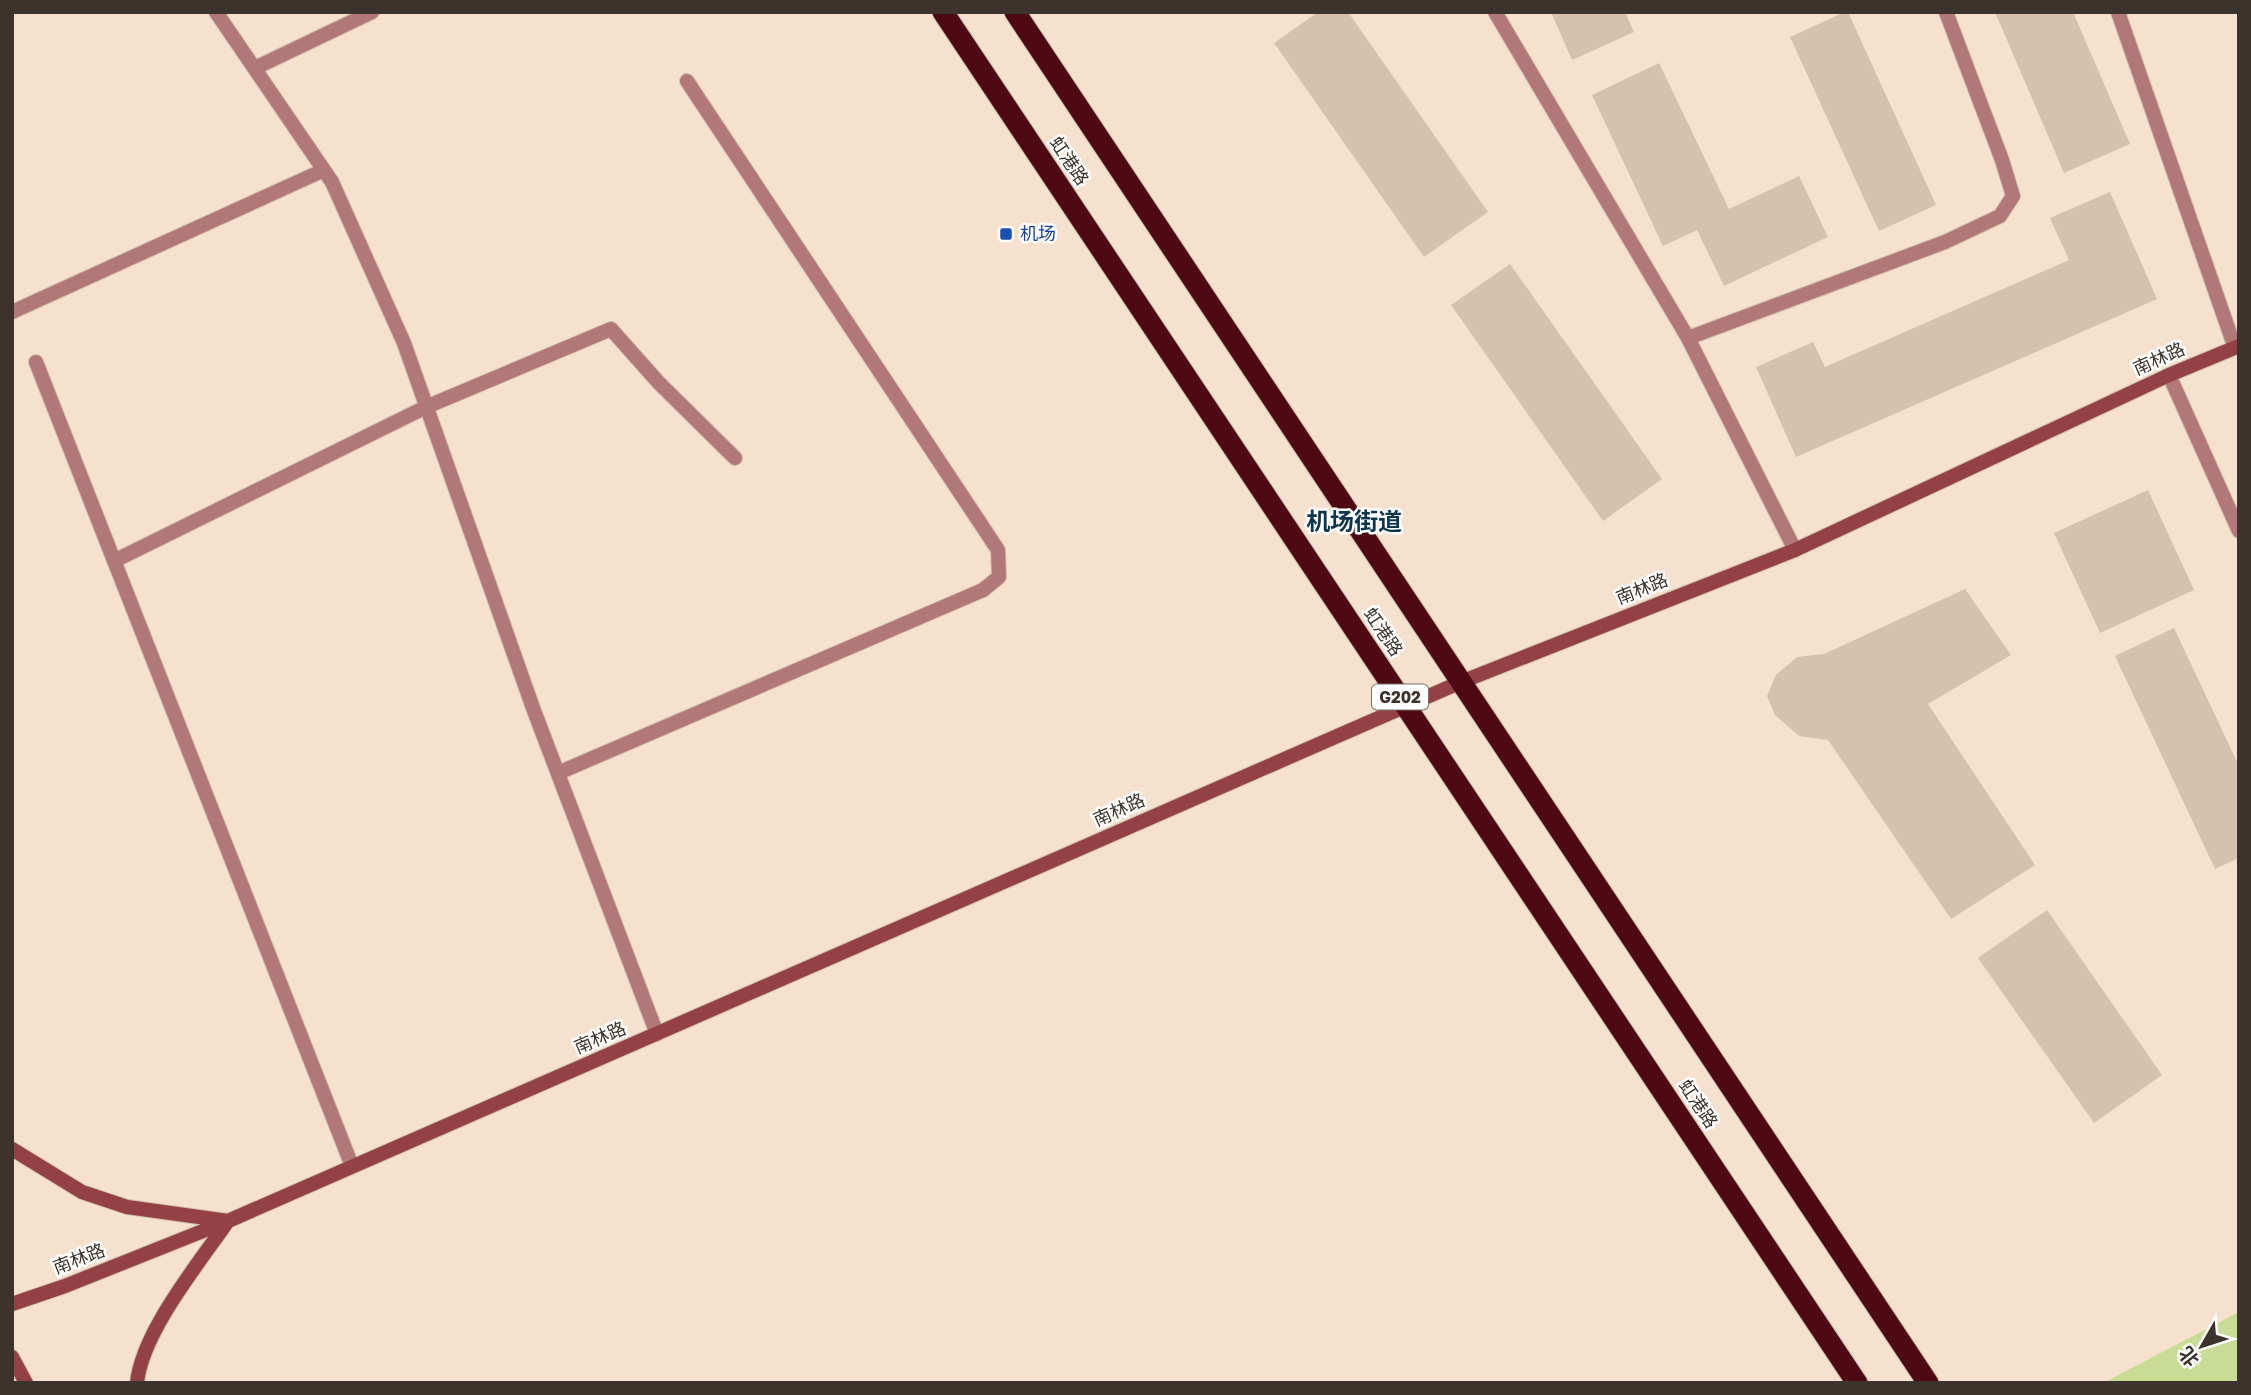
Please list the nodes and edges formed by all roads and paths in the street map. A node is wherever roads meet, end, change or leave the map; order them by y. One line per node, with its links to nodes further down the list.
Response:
1 (216, 12): 8 (street)
2 (372, 12): 8 (street)
3 (943, 12): 22 (highway, 虹港路 / G202)
4 (1014, 12): 21 (highway, 虹港路)
5 (1495, 12): 12 (street)
6 (1946, 12): 12 (street)
7 (2118, 12): 13 (street)
8 (255, 68): 10 (street)
9 (687, 81): 23 (street)
10 (324, 170): 11 (street); 16 (street)
11 (12, 312)
12 (1688, 338): 19 (street)
13 (2237, 347): 15 (street, 南林路)
14 (36, 362): 20 (street)
15 (2169, 375): 18 (street); 19 (street, 南林路)
16 (426, 407): 17 (street); 20 (street); 23 (street)
17 (735, 458)
18 (2239, 531)
19 (1795, 550): 21 (street, 南林路)
20 (114, 561): 26 (street)
21 (1461, 682): 22 (street, 南林路); 33 (highway, 虹港路)
22 (1405, 706): 24 (street, 南林路); 32 (highway, 虹港路 / G202)
23 (558, 773): 24 (street)
24 (657, 1034): 26 (street, 南林路)
25 (12, 1149): 27 (street)
26 (352, 1166): 27 (street, 南林路)
27 (228, 1221): 28 (street, 南林路); 31 (street)
28 (12, 1304)
29 (12, 1357): 30 (street)
30 (26, 1383)
31 (137, 1383)
32 (1857, 1383)
33 (1928, 1383)

